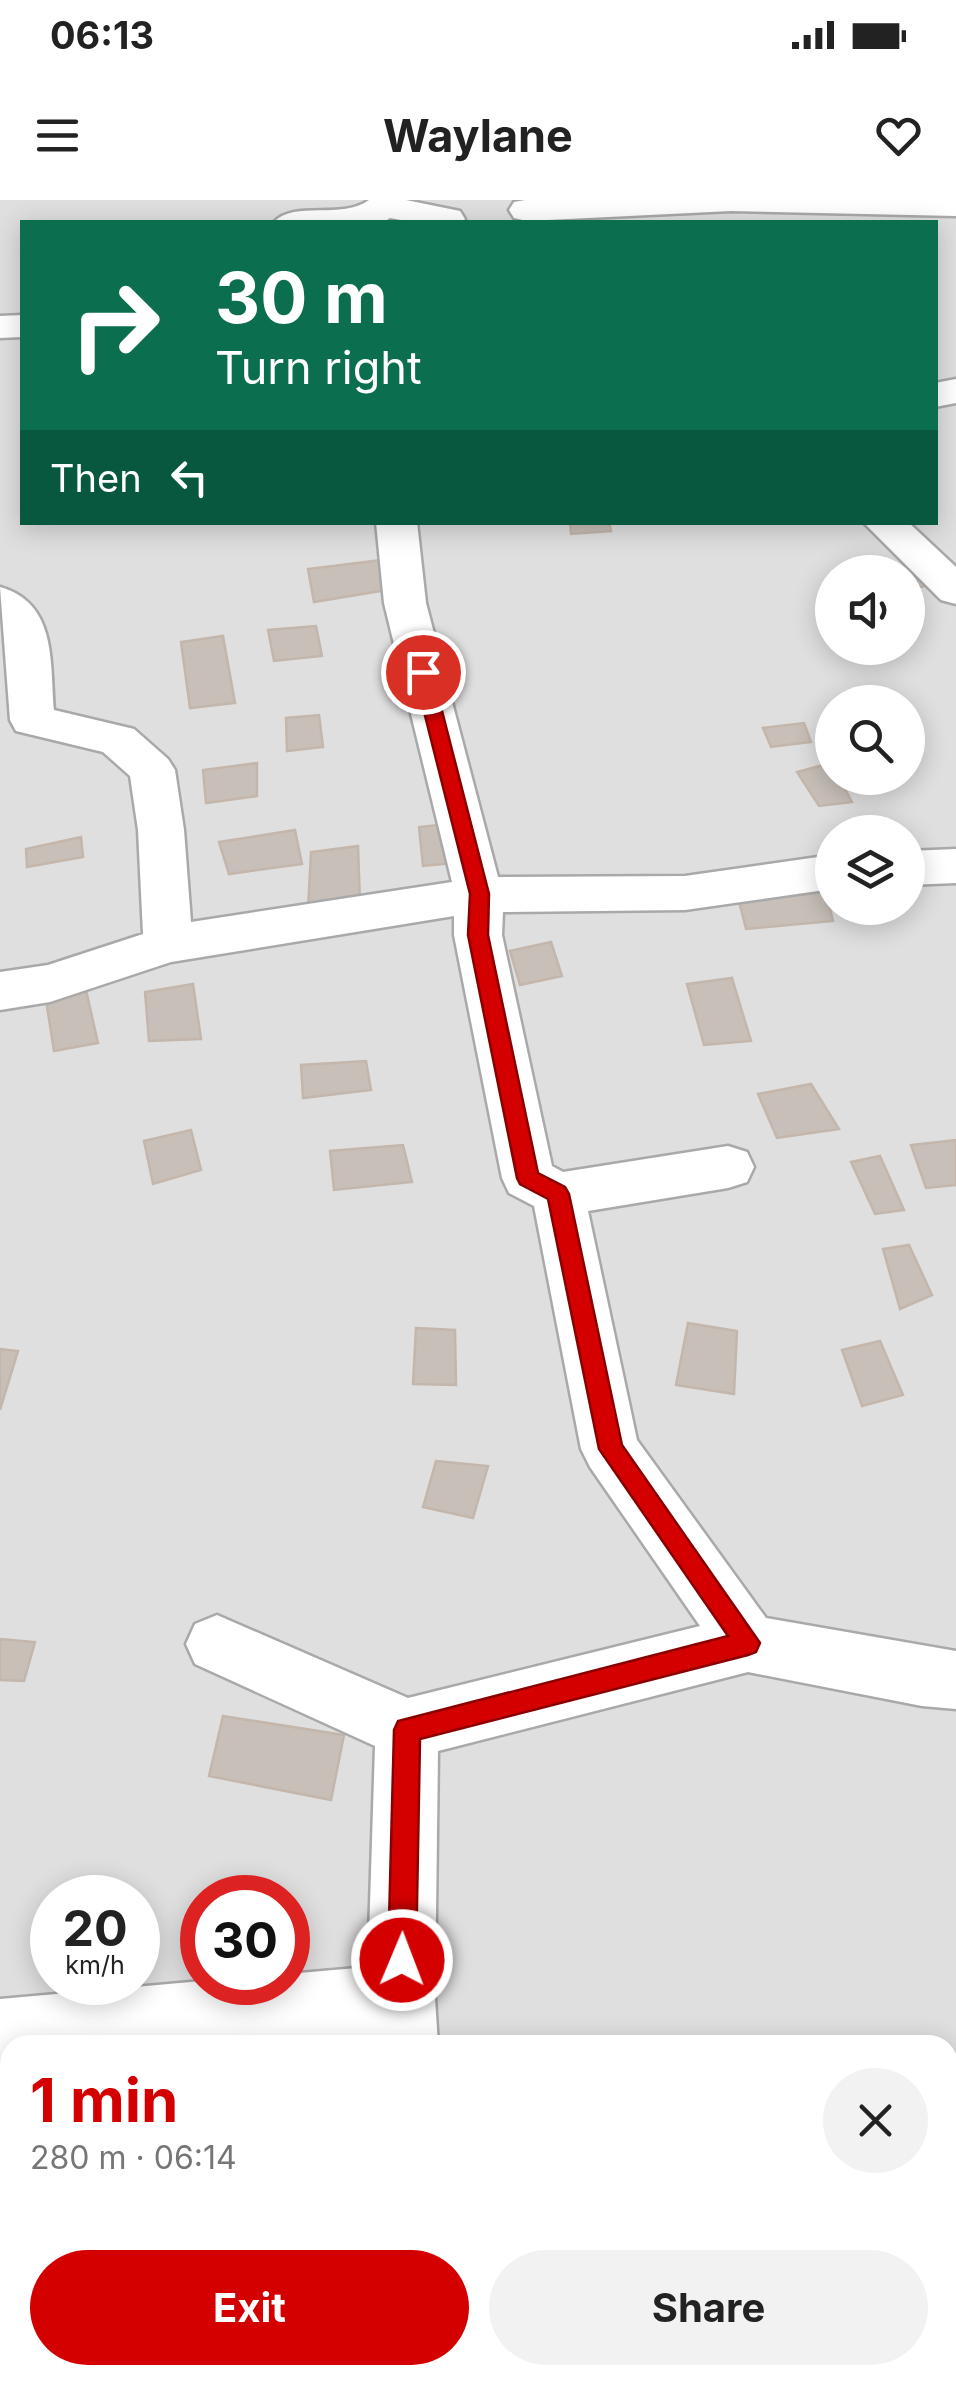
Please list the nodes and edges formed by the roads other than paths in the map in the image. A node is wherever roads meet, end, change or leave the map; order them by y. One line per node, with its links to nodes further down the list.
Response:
1 (956, 205): 2 (street)
2 (524, 211)
3 (294, 214): 4 (street)
4 (447, 219)
5 (396, 525): 12 (street)
6 (886, 525): 7 (street)
7 (956, 590)
8 (0, 601): 13 (street)
9 (956, 866): 10 (street)
10 (925, 867)
11 (815, 874): 12 (street)
12 (480, 894): 13 (street); 16 (street)
13 (168, 944): 14 (street)
14 (0, 991)
15 (728, 1167): 16 (street)
16 (558, 1194): 17 (street)
17 (748, 1643): 19 (street); 20 (street)
18 (217, 1644): 20 (street)
19 (956, 1680)
20 (407, 1730): 21 (street)
21 (402, 2022): 22 (street)
22 (0, 2034)

